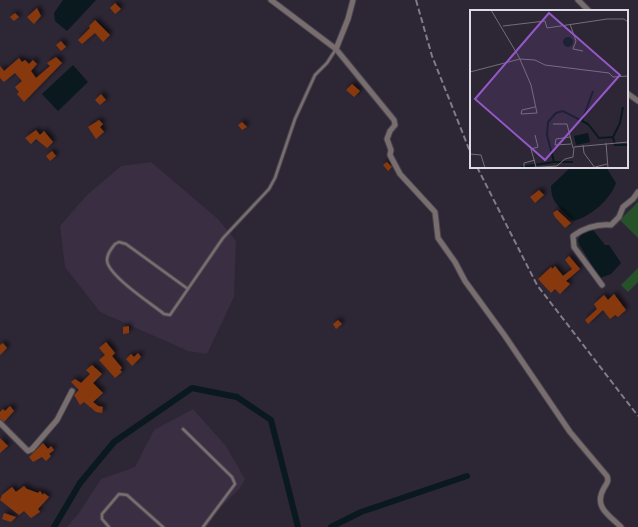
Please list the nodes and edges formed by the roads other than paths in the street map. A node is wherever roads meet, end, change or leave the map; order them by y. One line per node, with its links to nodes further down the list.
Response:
1 (271, 0): 5 (street)
2 (353, 0): 5 (street)
3 (578, 0): 4 (street)
4 (587, 10)
5 (336, 49): 10 (lane); 17 (street)
6 (628, 94): 7 (street)
7 (638, 101)
8 (638, 192): 9 (street)
9 (602, 285)
10 (188, 289): 10 (lane)
11 (72, 391): 12 (street)
12 (0, 423)
13 (183, 429): 16 (lane)
14 (109, 527): 15 (lane)
15 (163, 527)
16 (203, 527)
17 (621, 527)

